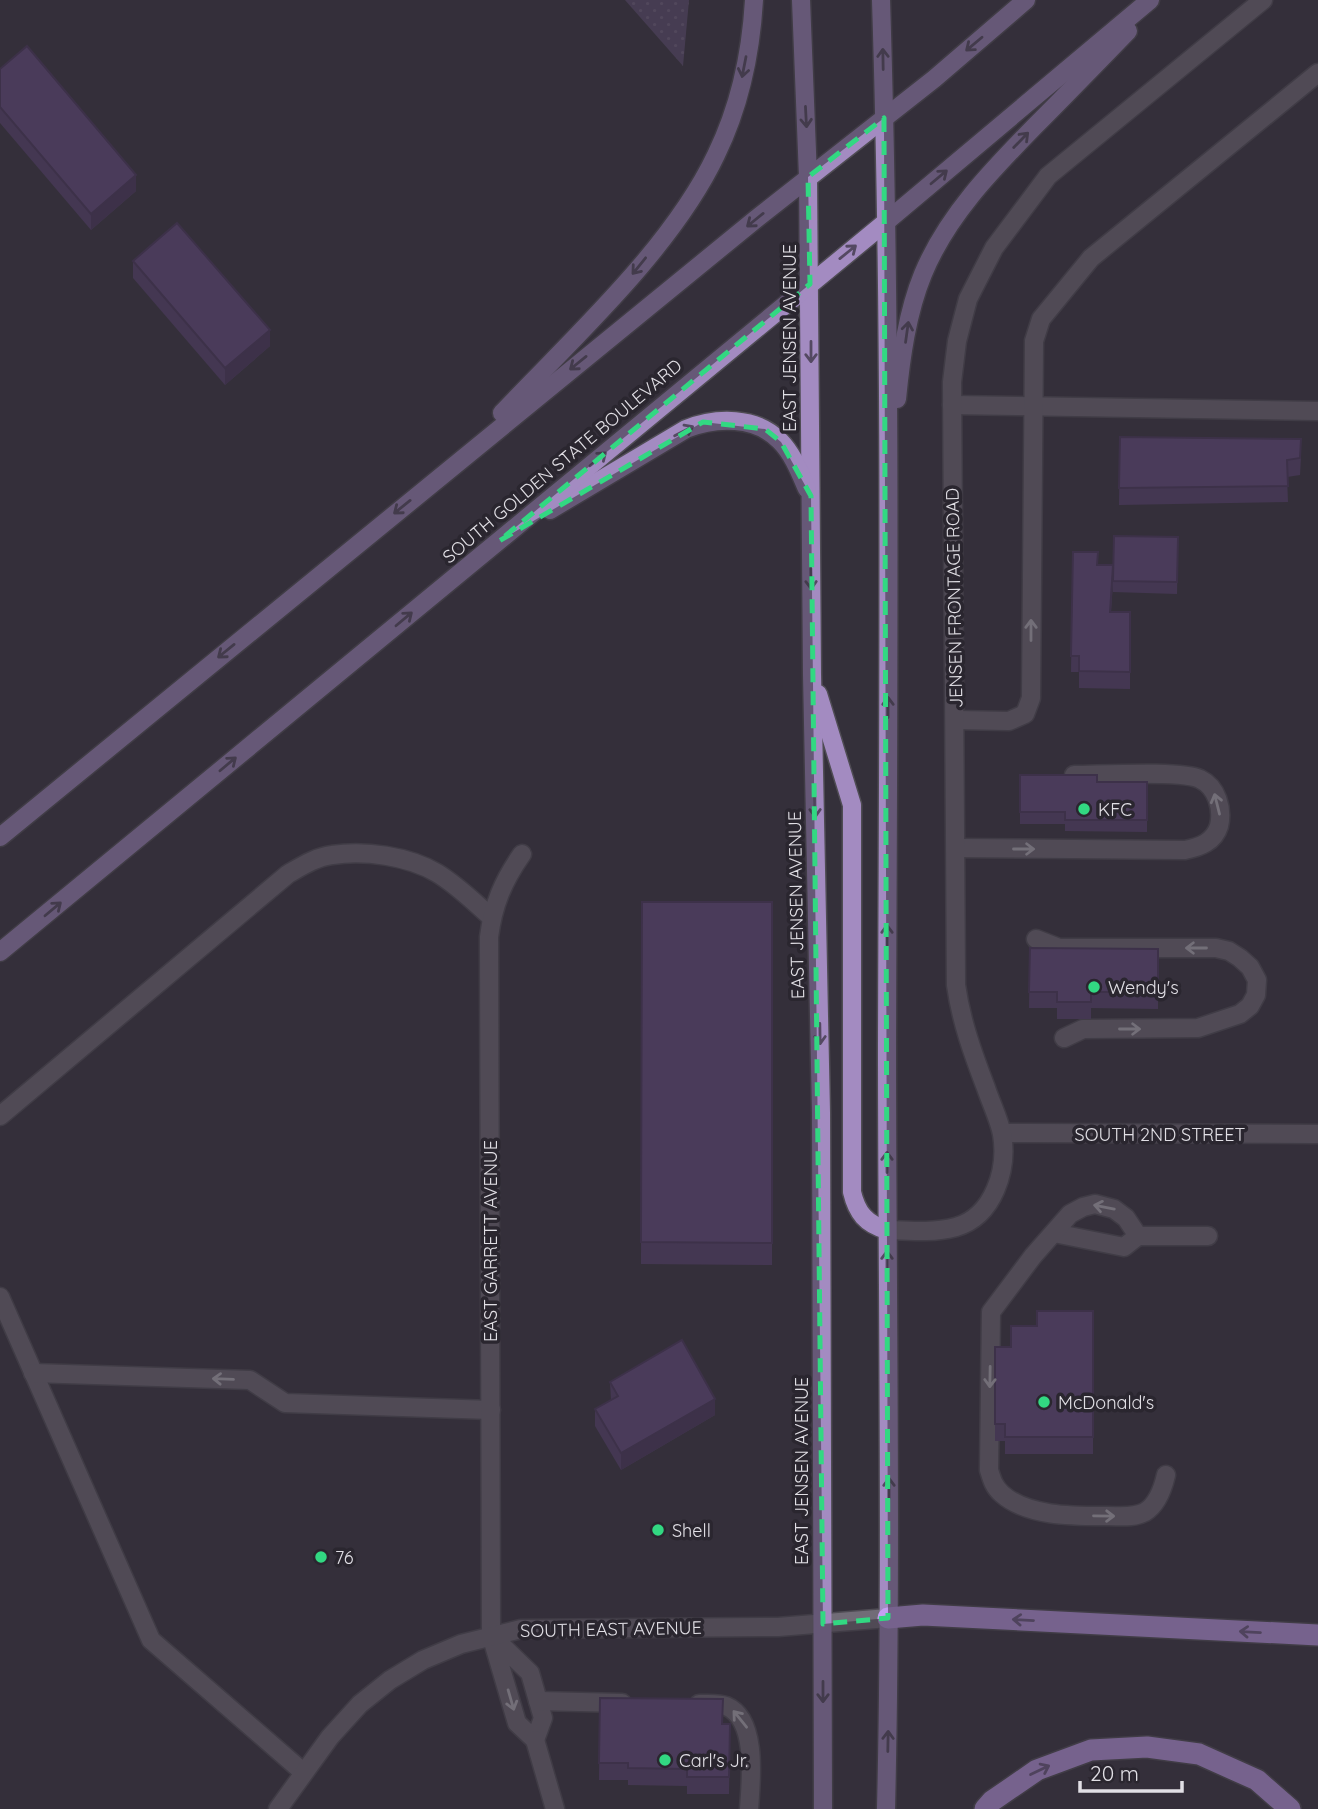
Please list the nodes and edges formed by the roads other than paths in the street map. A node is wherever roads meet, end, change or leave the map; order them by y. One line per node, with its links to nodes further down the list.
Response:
1 (754, 0): 16 (main road, one-way to 16)
2 (801, 0): 10 (main road, EAST JENSEN AVENUE, one-way to 10)
3 (881, 0): 9 (main road, one-way to 3)
4 (1026, 0): 9 (main road, one-way to 9)
5 (1150, 0): 11 (main road, SOUTH GOLDEN STATE BOULEVARD, one-way to 5)
6 (1158, 0): 18 (main road, one-way to 6)
7 (1263, 0): 13 (street, JENSEN FRONTAGE ROAD)
8 (1318, 73): 14 (street)
9 (884, 118): 10 (main road); 11 (main road)
10 (808, 177): 12 (main road, EAST JENSEN AVENUE); 16 (main road, one-way to 16)
11 (887, 221): 12 (main road, SOUTH GOLDEN STATE BOULEVARD, one-way to 11); 18 (main road)
12 (810, 284): 17 (main road, EAST JENSEN AVENUE, one-way to 17); 19 (main road, SOUTH GOLDEN STATE BOULEVARD, one-way to 12)
13 (952, 405): 14 (street); 21 (street, JENSEN FRONTAGE ROAD)
14 (1033, 406): 15 (street); 21 (street, one-way to 14)
15 (1318, 411)
16 (455, 463): 23 (main road, one-way to 23)
17 (810, 496): 19 (main road, one-way to 17); 20 (main road, EAST JENSEN AVENUE, one-way to 20)
18 (888, 497): 33 (main road, one-way to 18)
19 (499, 541): 28 (main road, SOUTH GOLDEN STATE BOULEVARD, one-way to 19)
20 (812, 674): 33 (main road); 42 (main road, EAST JENSEN AVENUE, one-way to 42)
21 (955, 720): 24 (street, JENSEN FRONTAGE ROAD)
22 (1073, 775): 24 (street, one-way to 22)
23 (0, 837)
24 (956, 848): 31 (street, JENSEN FRONTAGE ROAD)
25 (522, 854): 26 (street, EAST GARRETT AVENUE)
26 (491, 918): 30 (street); 39 (street, EAST GARRETT AVENUE)
27 (1036, 939): 29 (street, one-way to 27)
28 (0, 952)
29 (1063, 1038)
30 (0, 1116)
31 (1002, 1133): 32 (street, SOUTH 2ND STREET); 33 (street, JENSEN FRONTAGE ROAD)
32 (1318, 1134)
33 (887, 1230): 41 (main road, one-way to 33)
34 (1054, 1233): 35 (street); 35 (street, one-way to 34); 40 (street, one-way to 40)
35 (1138, 1236): 36 (street)
36 (1208, 1236)
37 (0, 1297): 38 (street)
38 (33, 1373): 39 (street, one-way to 38); 49 (street)
39 (491, 1410): 43 (street, EAST GARRETT AVENUE)
40 (1166, 1475)
41 (888, 1618): 42 (street, SOUTH EAST AVENUE); 44 (highway, one-way to 41); 54 (main road, one-way to 41)
42 (823, 1624): 43 (street, SOUTH EAST AVENUE); 53 (main road, EAST JENSEN AVENUE, one-way to 53)
43 (491, 1635): 45 (street); 48 (street, EAST GARRETT AVENUE, one-way to 48); 49 (street, SOUTH EAST AVENUE)
44 (1318, 1635)
45 (538, 1701): 46 (street); 48 (street)
46 (645, 1703)
47 (685, 1703): 52 (street, one-way to 47)
48 (535, 1740): 51 (street)
49 (303, 1772): 50 (street, SOUTH EAST AVENUE)
50 (278, 1809)
51 (555, 1809)
52 (748, 1809)
53 (823, 1809)
54 (886, 1809)
55 (985, 1809): 56 (highway, one-way to 56)
56 (1290, 1809)

